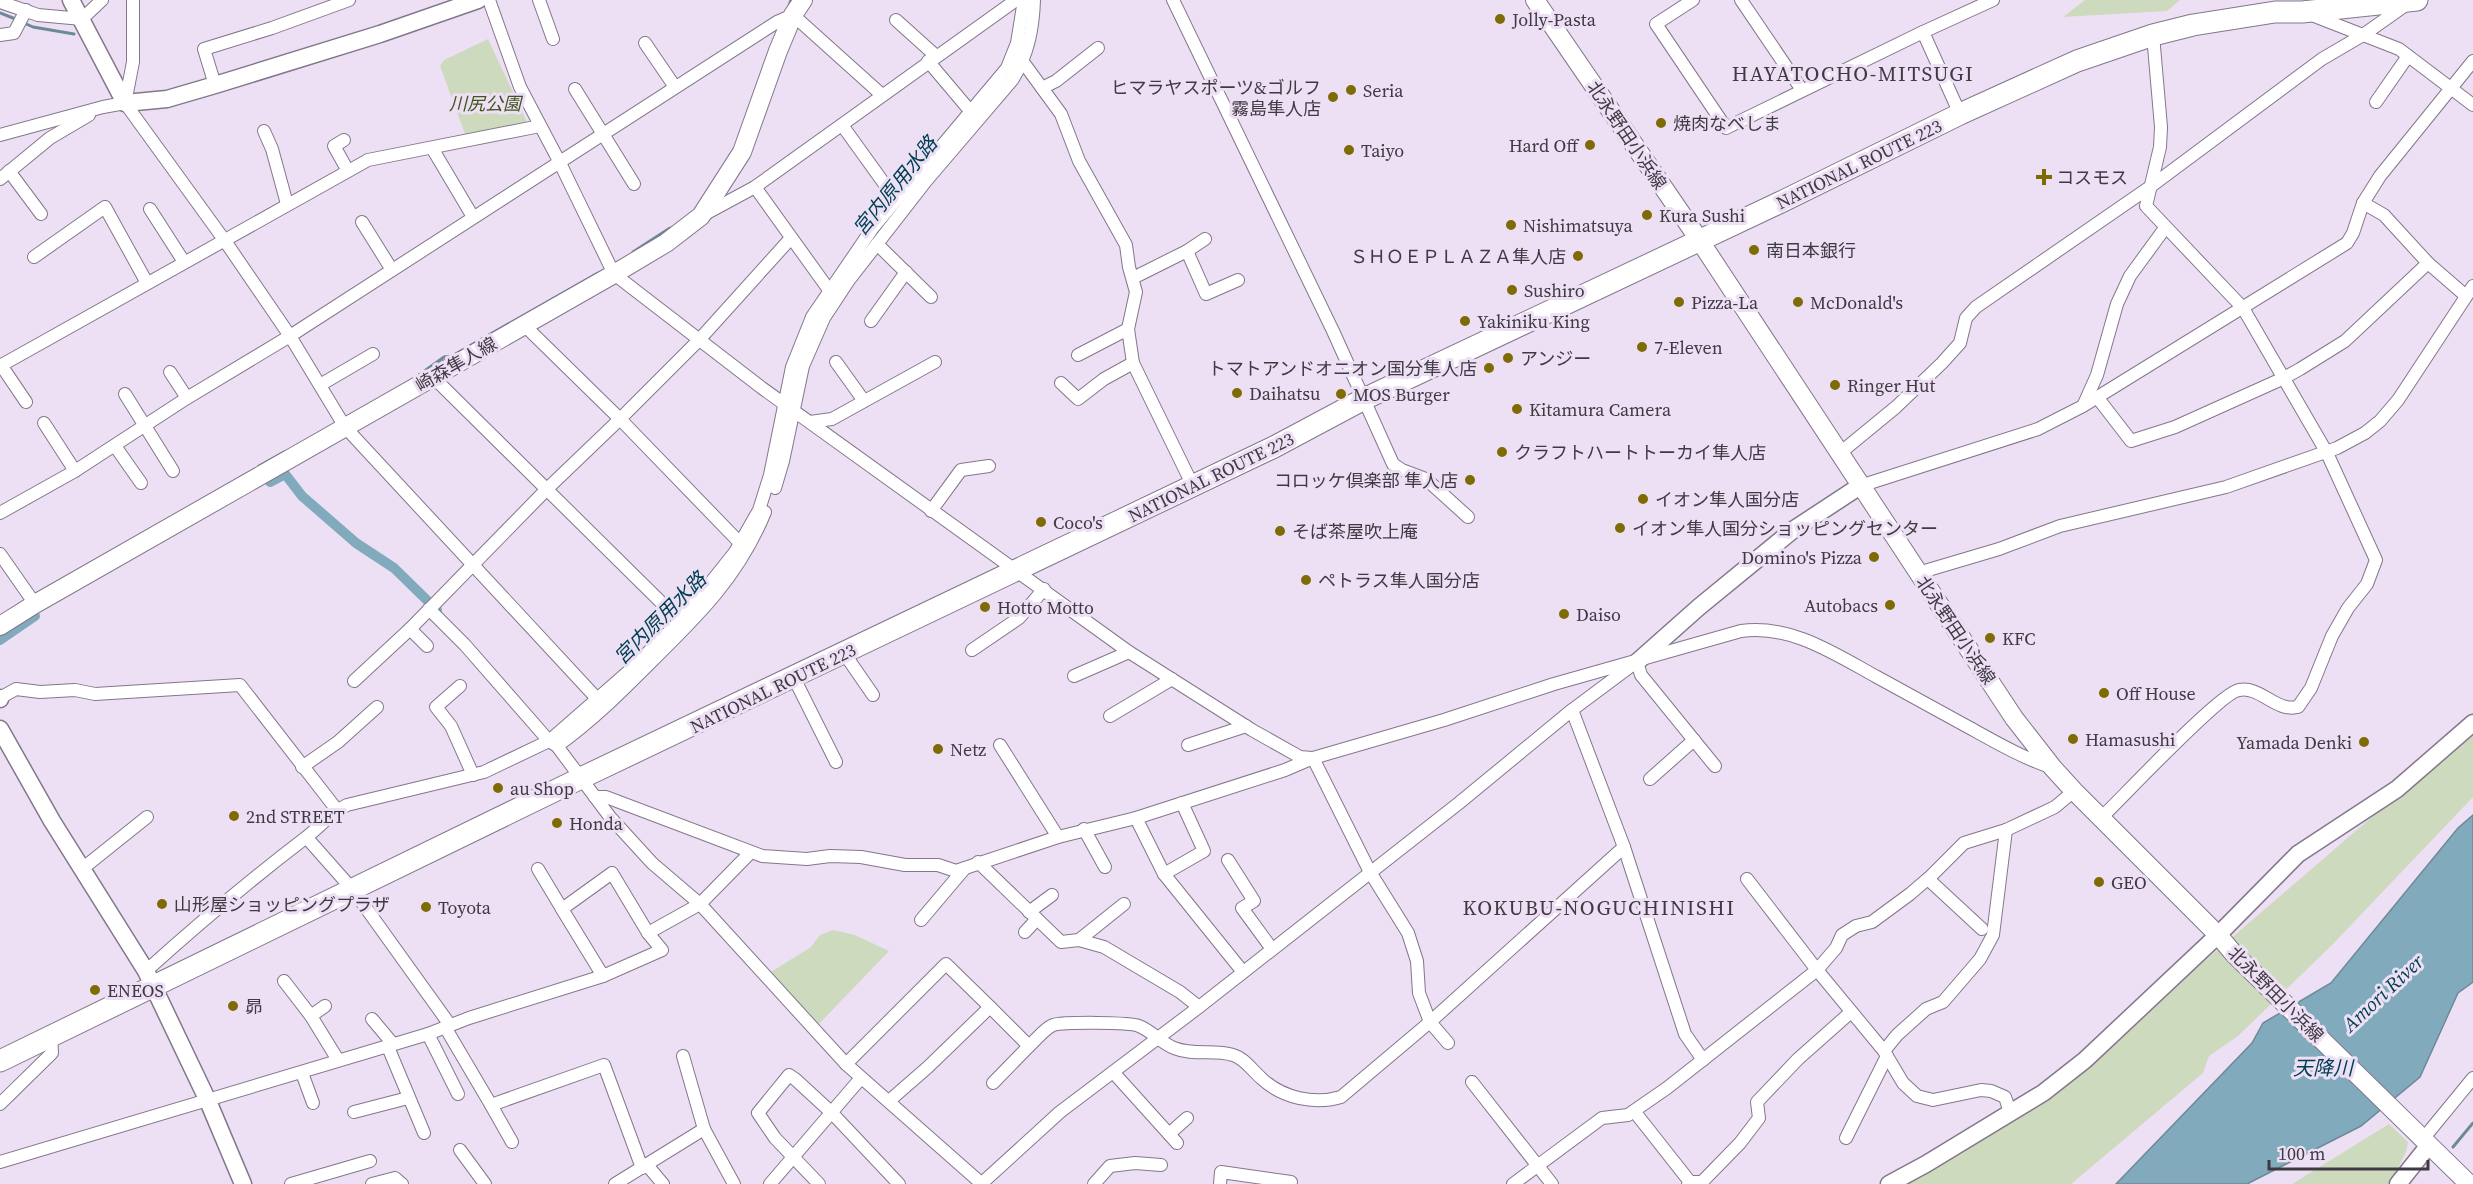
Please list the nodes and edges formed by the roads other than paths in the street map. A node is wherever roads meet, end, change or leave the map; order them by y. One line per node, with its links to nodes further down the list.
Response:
1 (71, 0): 22 (street)
2 (102, 0): 22 (street)
3 (133, 0): 43 (street)
4 (349, 0): 35 (street)
5 (478, 0): 35 (street)
6 (489, 0): 49 (street)
7 (539, 0): 28 (street)
8 (1016, 0): 32 (street)
9 (1024, 0): 46 (street)
10 (1034, 0): 34 (street)
11 (1173, 0): 108 (street)
12 (1535, 0): 73 (main road, 北永野田小浜線)
13 (1693, 0): 40 (street)
14 (1741, 0): 40 (street)
15 (1993, 0): 24 (street)
16 (2412, 0): 17 (highway, NATIONAL ROUTE 223); 20 (highway, NATIONAL ROUTE 223); 27 (street)
17 (2417, 0)
18 (0, 2): 21 (street)
19 (798, 7): 36 (street); 41 (street); 66 (main road, 崎森隼人線)
20 (2302, 12): 26 (highway, NATIONAL ROUTE 223); 27 (street)
21 (25, 13): 22 (street); 25 (street)
22 (82, 19): 43 (street)
23 (896, 20): 32 (street)
24 (1923, 32): 40 (street); 47 (street)
25 (0, 35)
26 (2153, 35): 47 (highway, NATIONAL ROUTE 223); 59 (street)
27 (2363, 35): 31 (street); 59 (street)
28 (553, 39)
29 (645, 43): 36 (street)
30 (1098, 48): 37 (street)
31 (2408, 56): 39 (street); 42 (street)
32 (932, 59): 41 (street); 46 (street)
33 (2473, 61): 39 (street)
34 (1023, 62): 37 (street); 74 (street)
35 (215, 85): 43 (street)
36 (675, 87): 51 (street)
37 (1042, 88): 82 (street)
38 (575, 89): 51 (street)
39 (2449, 89): 44 (street); 62 (street)
40 (1802, 90)
41 (882, 95): 48 (street)
42 (2376, 102)
43 (125, 103): 45 (street); 72 (street)
44 (2473, 105)
45 (103, 106): 52 (street); 57 (street)
46 (971, 112): 61 (street)
47 (1960, 114): 73 (highway, NATIONAL ROUTE 223)
48 (843, 124): 60 (street); 61 (street)
49 (540, 126): 54 (street); 55 (street)
50 (264, 131): 63 (street)
51 (603, 134): 55 (street); 58 (street)
52 (0, 135)
53 (344, 140): 56 (street)
54 (432, 148): 56 (street); 67 (street)
55 (559, 161): 67 (street); 81 (street)
56 (348, 171): 63 (street)
57 (5, 175): 65 (street)
58 (634, 184)
59 (2150, 186): 69 (street); 119 (street)
60 (755, 187): 66 (street); 70 (street)
61 (896, 200): 85 (street)
62 (2363, 203): 78 (street); 88 (street)
63 (287, 204): 72 (street)
64 (150, 209): 77 (street)
65 (41, 214)
66 (701, 216): 81 (main road, 崎森隼人線)
67 (473, 217): 79 (street)
68 (362, 222): 79 (street)
69 (2165, 228): 88 (street); 111 (street)
70 (791, 238): 85 (street); 93 (street)
71 (1205, 238): 75 (street)
72 (225, 241): 77 (street); 92 (street)
73 (1700, 241): 108 (highway, NATIONAL ROUTE 223); 119 (main road, 北永野田小浜線)
74 (877, 244): 80 (street); 112 (street)
75 (1187, 250): 82 (street); 83 (street)
76 (34, 257): 84 (street)
77 (184, 262): 84 (street)
78 (2428, 263): 86 (street); 102 (street)
79 (392, 270): 92 (street)
80 (906, 272): 87 (street); 89 (street)
81 (614, 274): 90 (main road, 崎森隼人線); 93 (street)
82 (1133, 278): 91 (street)
83 (1238, 280)
84 (147, 283): 99 (street)
85 (829, 290): 112 (street)
86 (2470, 291): 120 (street)
87 (931, 297)
88 (2243, 308): 102 (street); 106 (street)
89 (871, 321)
90 (524, 325): 101 (main road, 崎森隼人線); 113 (street)
91 (1128, 330): 95 (street); 98 (street)
92 (290, 336): 104 (street); 107 (street)
93 (699, 340): 112 (street); 113 (street)
94 (373, 354): 104 (street)
95 (1078, 355)
96 (836, 362): 109 (street)
97 (935, 362): 109 (street)
98 (1134, 363): 103 (street); 125 (street)
99 (0, 366): 110 (street)
100 (170, 372): 107 (street)
101 (433, 377): 117 (main road, 崎森隼人線); 127 (street)
102 (2284, 378): 106 (street); 120 (street)
103 (1061, 383)
104 (320, 385): 117 (street)
105 (125, 394): 116 (street)
106 (2097, 397): 111 (street)
107 (187, 398): 116 (street)
108 (1364, 399): 125 (highway, NATIONAL ROUTE 223); 130 (street)
109 (864, 401): 114 (street)
110 (26, 402)
111 (2083, 405): 126 (street)
112 (789, 407): 114 (street); 131 (street); 154 (street)
113 (620, 419): 127 (street); 131 (street)
114 (810, 422): 128 (street)
115 (44, 423): 122 (street)
116 (146, 427): 118 (street); 123 (street)
117 (345, 427): 133 (street); 137 (main road, 崎森隼人線)
118 (115, 446): 122 (street); 124 (street)
119 (1840, 453): 126 (main road, 北永野田小浜線)
120 (2327, 453): 135 (street); 179 (street)
121 (989, 466): 128 (street)
122 (75, 471): 129 (street)
123 (173, 471)
124 (141, 483)
125 (1192, 484): 134 (highway, NATIONAL ROUTE 223)
126 (1860, 486): 135 (main road, 北永野田小浜線); 146 (street)
127 (547, 489): 133 (street); 139 (street)
128 (931, 511): 134 (street)
129 (0, 513)
130 (1468, 517)
131 (740, 543): 139 (street)
132 (0, 554): 137 (street)
133 (472, 564): 138 (street); 154 (street)
134 (1016, 571): 136 (street); 145 (highway, NATIONAL ROUTE 223)
135 (1918, 573): 169 (main road, 北永野田小浜線)
136 (1044, 590): 143 (street); 144 (street)
137 (35, 604): 140 (main road, 崎森隼人線)
138 (429, 609): 141 (street); 162 (street)
139 (680, 621): 154 (street)
140 (0, 626)
141 (410, 629): 142 (street); 150 (street)
142 (427, 646)
143 (972, 650)
144 (1129, 652): 147 (street); 149 (street)
145 (844, 653): 148 (highway, NATIONAL ROUTE 223); 152 (street)
146 (1637, 662): 156 (street); 161 (street); 165 (street); 169 (street)
147 (1074, 676)
148 (794, 678): 166 (street); 171 (highway, NATIONAL ROUTE 223)
149 (1172, 679): 157 (street); 159 (street)
150 (354, 681)
151 (460, 686): 170 (street)
152 (873, 695)
153 (0, 698): 168 (street)
154 (601, 703): 162 (street)
155 (377, 707): 168 (street)
156 (1572, 710): 184 (street); 192 (street)
157 (1110, 716)
158 (2473, 723): 206 (street)
159 (1246, 726): 164 (street); 165 (street)
160 (0, 729): 190 (street)
161 (1694, 740): 167 (street); 172 (street)
162 (553, 743): 170 (street); 171 (street)
163 (1000, 744): 182 (street)
164 (1188, 746)
165 (1313, 758): 175 (street); 192 (street)
166 (836, 762)
167 (1715, 766)
168 (302, 767): 176 (street)
169 (2053, 768): 173 (main road, 北永野田小浜線)
170 (472, 775): 176 (street)
171 (581, 778): 174 (street); 196 (highway, NATIONAL ROUTE 223)
172 (1650, 779)
173 (2074, 791): 179 (main road, 北永野田小浜線); 181 (street)
174 (594, 797): 185 (street); 199 (street)
175 (1182, 803): 178 (street); 193 (street)
176 (337, 810): 183 (street)
177 (147, 817): 190 (street)
178 (1136, 818): 180 (street); 193 (street)
179 (2101, 818): 206 (main road, 北永野田小浜線)
180 (1084, 829): 182 (street); 188 (street)
181 (2006, 830): 195 (street); 228 (street)
182 (1058, 837): 187 (street)
183 (307, 838): 196 (street); 212 (street)
184 (1624, 847): 220 (street); 231 (street)
185 (750, 853): 189 (street); 199 (street)
186 (1228, 860): 208 (street)
187 (978, 862): 189 (street); 201 (street)
188 (1105, 867)
189 (965, 868): 202 (street)
190 (82, 869): 212 (street)
191 (537, 869): 200 (street)
192 (1370, 872): 208 (street); 220 (street)
193 (1164, 874): 210 (street)
194 (1747, 879): 209 (street)
195 (1928, 879): 203 (street); 209 (street)
196 (353, 890): 212 (highway, NATIONAL ROUTE 223); 221 (street)
197 (1052, 895): 201 (street)
198 (1124, 903): 207 (street)
199 (700, 904): 205 (street); 233 (street)
200 (562, 909): 205 (street); 211 (street)
201 (1033, 916): 204 (street); 207 (street)
202 (921, 920)
203 (1982, 929)
204 (1025, 932)
205 (648, 933): 211 (street)
206 (2218, 935): 249 (street); 255 (main road, 北永野田小浜線)
207 (1079, 940): 216 (street)
208 (1272, 949): 210 (street)
209 (1817, 970): 217 (street); 231 (street)
210 (1243, 972): 216 (street)
211 (603, 976): 221 (street)
212 (149, 979): 223 (highway, NATIONAL ROUTE 223); 242 (street)
213 (284, 981): 218 (street)
214 (325, 1006): 218 (street)
215 (990, 1007): 227 (street); 233 (street); 243 (street)
216 (1199, 1007): 224 (street)
217 (1851, 1012): 228 (street); 265 (street)
218 (311, 1016): 230 (street)
219 (372, 1018): 226 (street)
220 (1430, 1023): 224 (street); 225 (street)
221 (448, 1026): 222 (street); 246 (street)
222 (428, 1034): 226 (street); 240 (street)
223 (51, 1037): 232 (highway, NATIONAL ROUTE 223); 245 (street)
224 (1157, 1038): 227 (street); 235 (street)
225 (1448, 1043)
226 (390, 1045): 230 (street); 241 (street)
227 (1029, 1046): 239 (street)
228 (1886, 1053): 249 (street); 254 (street)
229 (683, 1056): 252 (street)
230 (338, 1060): 234 (street)
231 (1703, 1060): 247 (street)
232 (0, 1061)
233 (846, 1064): 236 (street)
234 (302, 1072): 242 (street); 244 (street)
235 (1113, 1072): 251 (street); 277 (street)
236 (861, 1078): 243 (street); 250 (street)
237 (2473, 1078): 255 (street)
238 (1472, 1082): 262 (street)
239 (993, 1083)
240 (458, 1094)
241 (408, 1098): 248 (street); 253 (street)
242 (208, 1101): 260 (street); 266 (street)
243 (889, 1101): 277 (street)
244 (313, 1103)
245 (0, 1104)
246 (491, 1105): 256 (street); 263 (street)
247 (1634, 1111): 262 (street); 265 (street)
248 (354, 1112)
249 (2010, 1112): 282 (street)
250 (832, 1113): 258 (street); 258 (street); 276 (street)
251 (1187, 1118)
252 (704, 1129): 263 (street); 273 (street)
253 (424, 1133)
254 (1846, 1138)
255 (2422, 1138): 283 (street); 284 (main road, 北永野田小浜線)
256 (512, 1142)
257 (460, 1150): 270 (street)
258 (793, 1157): 274 (street); 275 (street)
259 (370, 1161): 267 (street)
260 (0, 1162)
261 (1161, 1165): 278 (street)
262 (1538, 1165): 280 (street); 281 (street)
263 (644, 1167): 271 (street); 272 (street)
264 (1292, 1182): 279 (street)
265 (1689, 1183)
266 (243, 1184)
267 (291, 1184)
268 (372, 1184): 269 (street)
269 (402, 1184)
270 (485, 1184)
271 (615, 1184)
272 (663, 1184)
273 (734, 1184)
274 (770, 1184)
275 (819, 1184)
276 (899, 1184)
277 (981, 1184)
278 (1094, 1184)
279 (1220, 1184)
280 (1513, 1184)
281 (1552, 1184)
282 (1889, 1184)
283 (2398, 1184)
284 (2469, 1184)

